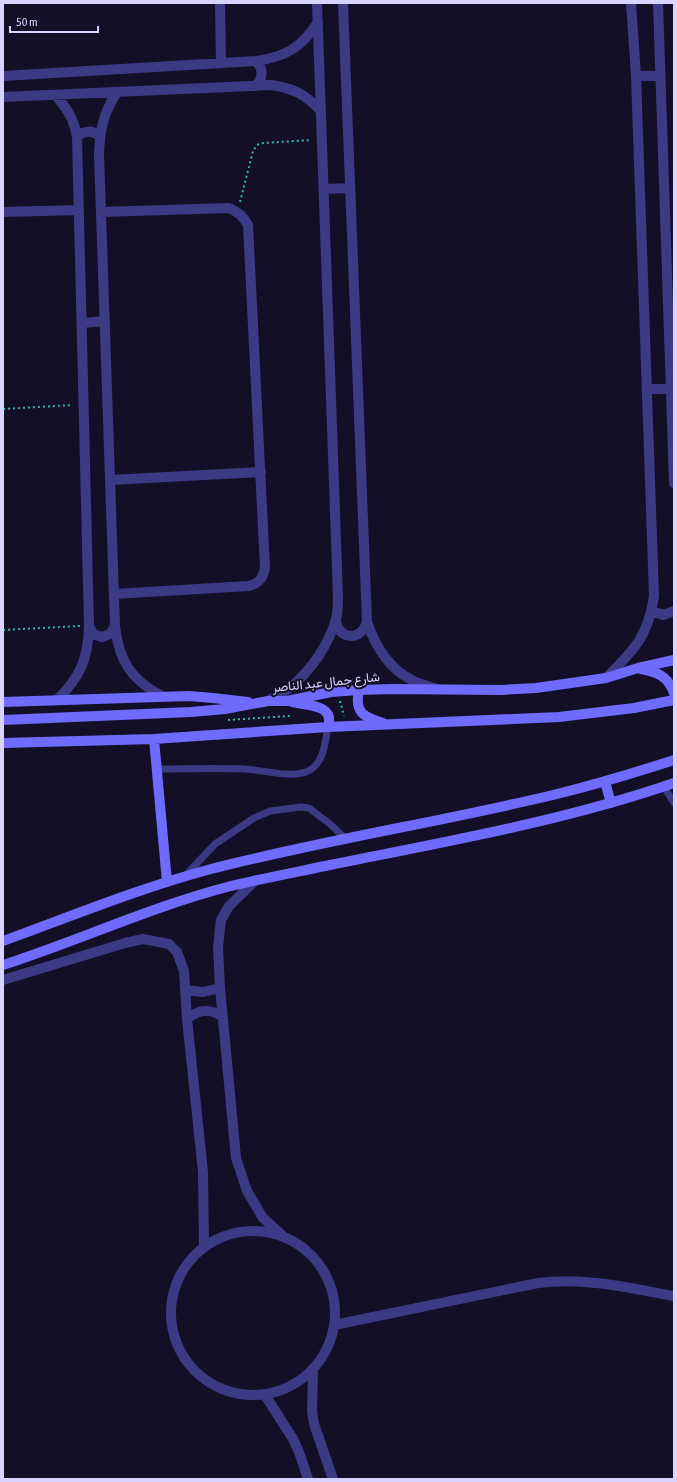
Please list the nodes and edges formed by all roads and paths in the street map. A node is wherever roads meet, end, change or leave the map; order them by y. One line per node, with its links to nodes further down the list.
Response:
1 (220, 3): 8 (street)
2 (317, 3): 6 (street)
3 (343, 3): 20 (street)
4 (631, 3): 10 (street)
5 (658, 3): 11 (street)
6 (318, 22): 7 (street); 16 (street)
7 (256, 61): 8 (street); 12 (street)
8 (222, 63): 9 (street)
9 (3, 76)
10 (636, 76): 11 (street); 28 (street)
11 (660, 76): 29 (street)
12 (256, 86): 13 (street); 16 (street)
13 (117, 92): 14 (street); 17 (street)
14 (55, 95): 15 (street); 18 (street)
15 (3, 97)
16 (321, 111): 19 (street)
17 (100, 136): 18 (street); 25 (street)
18 (77, 137): 22 (street)
19 (322, 139): 21 (street); 23 (path)
20 (350, 188): 21 (street); 40 (street)
21 (324, 190): 39 (street)
22 (79, 210): 24 (street); 27 (street)
23 (237, 211): 25 (street); 33 (street)
24 (3, 212)
25 (101, 212): 26 (street)
26 (105, 322): 27 (street); 34 (street)
27 (82, 323): 31 (street)
28 (647, 389): 29 (street); 37 (street)
29 (671, 389): 30 (street)
30 (673, 401): 35 (street)
31 (84, 404): 32 (path); 41 (street)
32 (3, 409)
33 (260, 472): 34 (street); 36 (street)
34 (110, 480): 36 (street)
35 (674, 483)
36 (114, 594): 42 (street)
37 (652, 611): 38 (street); 46 (street)
38 (674, 611)
39 (336, 619): 40 (street); 56 (street)
40 (367, 622): 47 (street)
41 (89, 626): 42 (street); 43 (path); 52 (street)
42 (115, 626): 51 (street)
43 (3, 630)
44 (674, 660): 45 (main road, شارع جمال عبد الناصر)
45 (638, 668): 46 (main road, شارع جمال عبد الناصر); 50 (main road)
46 (606, 678): 47 (main road, شارع جمال عبد الناصر)
47 (438, 689): 48 (main road, شارع جمال عبد الناصر)
48 (359, 690): 49 (main road, شارع جمال عبد الناصر); 58 (main road)
49 (338, 692): 54 (main road, شارع جمال عبد الناصر); 59 (path)
50 (674, 693)
51 (164, 697): 52 (main road); 56 (main road)
52 (57, 700): 55 (main road)
53 (674, 700): 58 (main road)
54 (287, 701): 56 (main road, شارع جمال عبد الناصر); 60 (main road)
55 (3, 702)
56 (264, 702): 57 (main road, شارع جمال عبد الناصر)
57 (3, 720)
58 (392, 725): 59 (main road)
59 (346, 727): 60 (main road)
60 (328, 728): 61 (main road); 64 (lane)
61 (154, 739): 62 (main road); 64 (main road)
62 (3, 743)
63 (674, 760): 65 (main road)
64 (157, 770): 73 (main road)
65 (605, 782): 68 (main road); 70 (main road)
66 (674, 783): 67 (main road)
67 (664, 787): 68 (main road); 69 (lane)
68 (611, 802): 72 (main road)
69 (674, 803)
70 (346, 839): 71 (main road); 71 (lane)
71 (184, 877): 73 (main road)
72 (256, 880): 75 (main road); 77 (street)
73 (167, 882): 74 (main road)
74 (3, 940)
75 (3, 965)
76 (3, 980): 78 (street)
77 (220, 988): 78 (street); 79 (street)
78 (185, 990): 80 (street)
79 (223, 1017): 80 (street); 81 (street)
80 (187, 1019): 82 (street)
81 (284, 1236): 82 (street); 84 (street)
82 (204, 1246): 86 (street)
83 (674, 1296): 84 (street)
84 (334, 1325): 85 (street)
85 (313, 1369): 86 (street); 88 (street)
86 (265, 1395): 87 (street)
87 (308, 1479)
88 (333, 1479)

